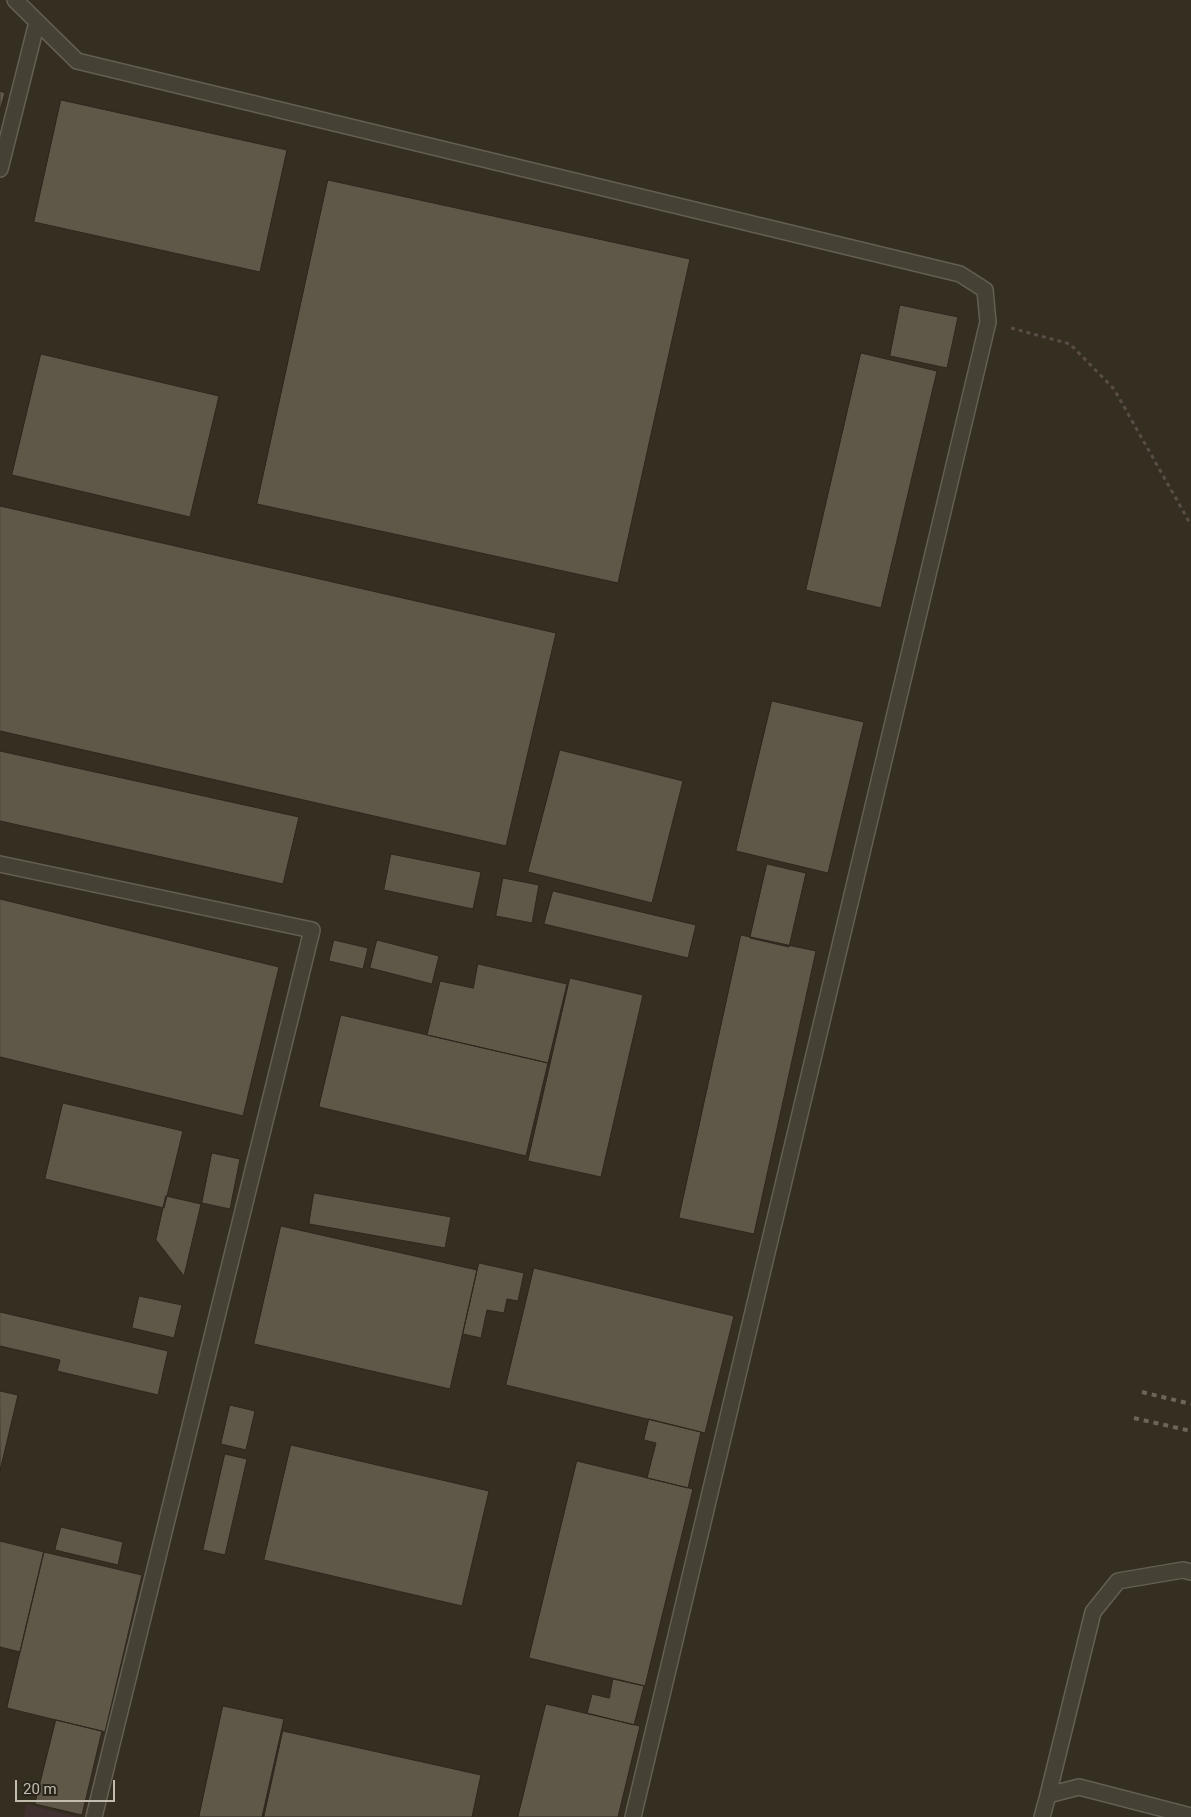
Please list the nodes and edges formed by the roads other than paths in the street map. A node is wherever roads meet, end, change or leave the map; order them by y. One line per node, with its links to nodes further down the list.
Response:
1 (15, 0): 2 (lane)
2 (37, 22): 3 (lane); 9 (lane)
3 (0, 169)
4 (0, 864): 8 (lane)
5 (1188, 1569): 6 (lane)
6 (1048, 1794): 7 (lane); 10 (lane)
7 (1191, 1816)
8 (94, 1817)
9 (633, 1817)
10 (1042, 1817)

